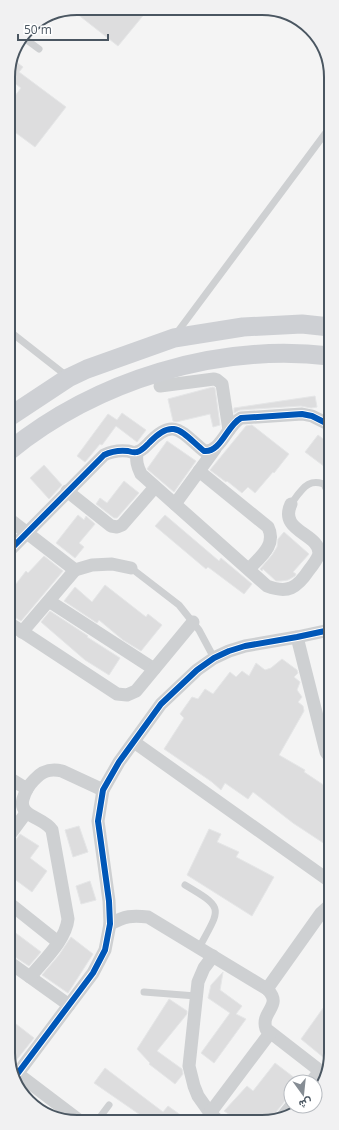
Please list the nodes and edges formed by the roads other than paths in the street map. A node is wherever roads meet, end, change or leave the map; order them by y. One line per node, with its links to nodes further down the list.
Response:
1 (27, 40): 2 (lane)
2 (39, 49)
3 (324, 135): 6 (lane)
4 (324, 326): 6 (street)
5 (15, 336): 9 (lane)
6 (174, 338): 8 (street)
7 (324, 356): 11 (street)
8 (87, 369): 9 (street); 11 (street)
9 (68, 378): 12 (street)
10 (160, 386): 14 (street)
11 (99, 396): 15 (street)
12 (15, 412)
13 (324, 422): 14 (street)
14 (229, 430): 16 (street)
15 (15, 447)
16 (215, 448): 17 (street); 18 (street)
17 (137, 452): 20 (street); 21 (street)
18 (199, 471): 22 (street); 28 (street)
19 (324, 484): 23 (lane)
20 (155, 487): 21 (street); 22 (street)
21 (67, 492): 25 (street)
22 (175, 504): 28 (street)
23 (291, 504): 28 (street)
24 (15, 524): 25 (street)
25 (27, 533): 26 (street); 29 (street)
26 (15, 545)
27 (131, 568): 29 (street); 31 (lane)
28 (249, 569)
29 (75, 570): 30 (street)
30 (49, 601): 34 (street); 37 (street)
31 (193, 622): 36 (lane); 37 (street)
32 (15, 627): 34 (street)
33 (324, 631): 35 (street)
34 (22, 632): 37 (street)
35 (297, 637): 36 (street); 38 (street)
36 (214, 658): 39 (street)
37 (154, 669)
38 (324, 735)
39 (134, 742): 42 (street); 45 (street)
40 (15, 782): 41 (street)
41 (27, 789): 42 (street); 43 (street)
42 (103, 790): 49 (street)
43 (26, 813): 44 (street); 50 (street)
44 (15, 828)
45 (324, 877)
46 (186, 885): 51 (lane)
47 (15, 908): 50 (street)
48 (324, 910): 55 (street)
49 (110, 924): 51 (street); 58 (street)
50 (58, 942): 54 (street)
51 (199, 948): 52 (street)
52 (213, 956): 55 (street); 57 (street)
53 (15, 966): 54 (street)
54 (30, 977): 58 (street)
55 (267, 989): 59 (street)
56 (144, 992): 57 (lane)
57 (196, 996): 66 (street)
58 (69, 1006): 61 (street)
59 (270, 1033): 60 (street); 67 (street)
60 (321, 1072)
61 (18, 1073)
62 (21, 1081): 64 (street)
63 (109, 1105): 65 (lane)
64 (57, 1111)
65 (102, 1115)
66 (210, 1115)
67 (214, 1115)

